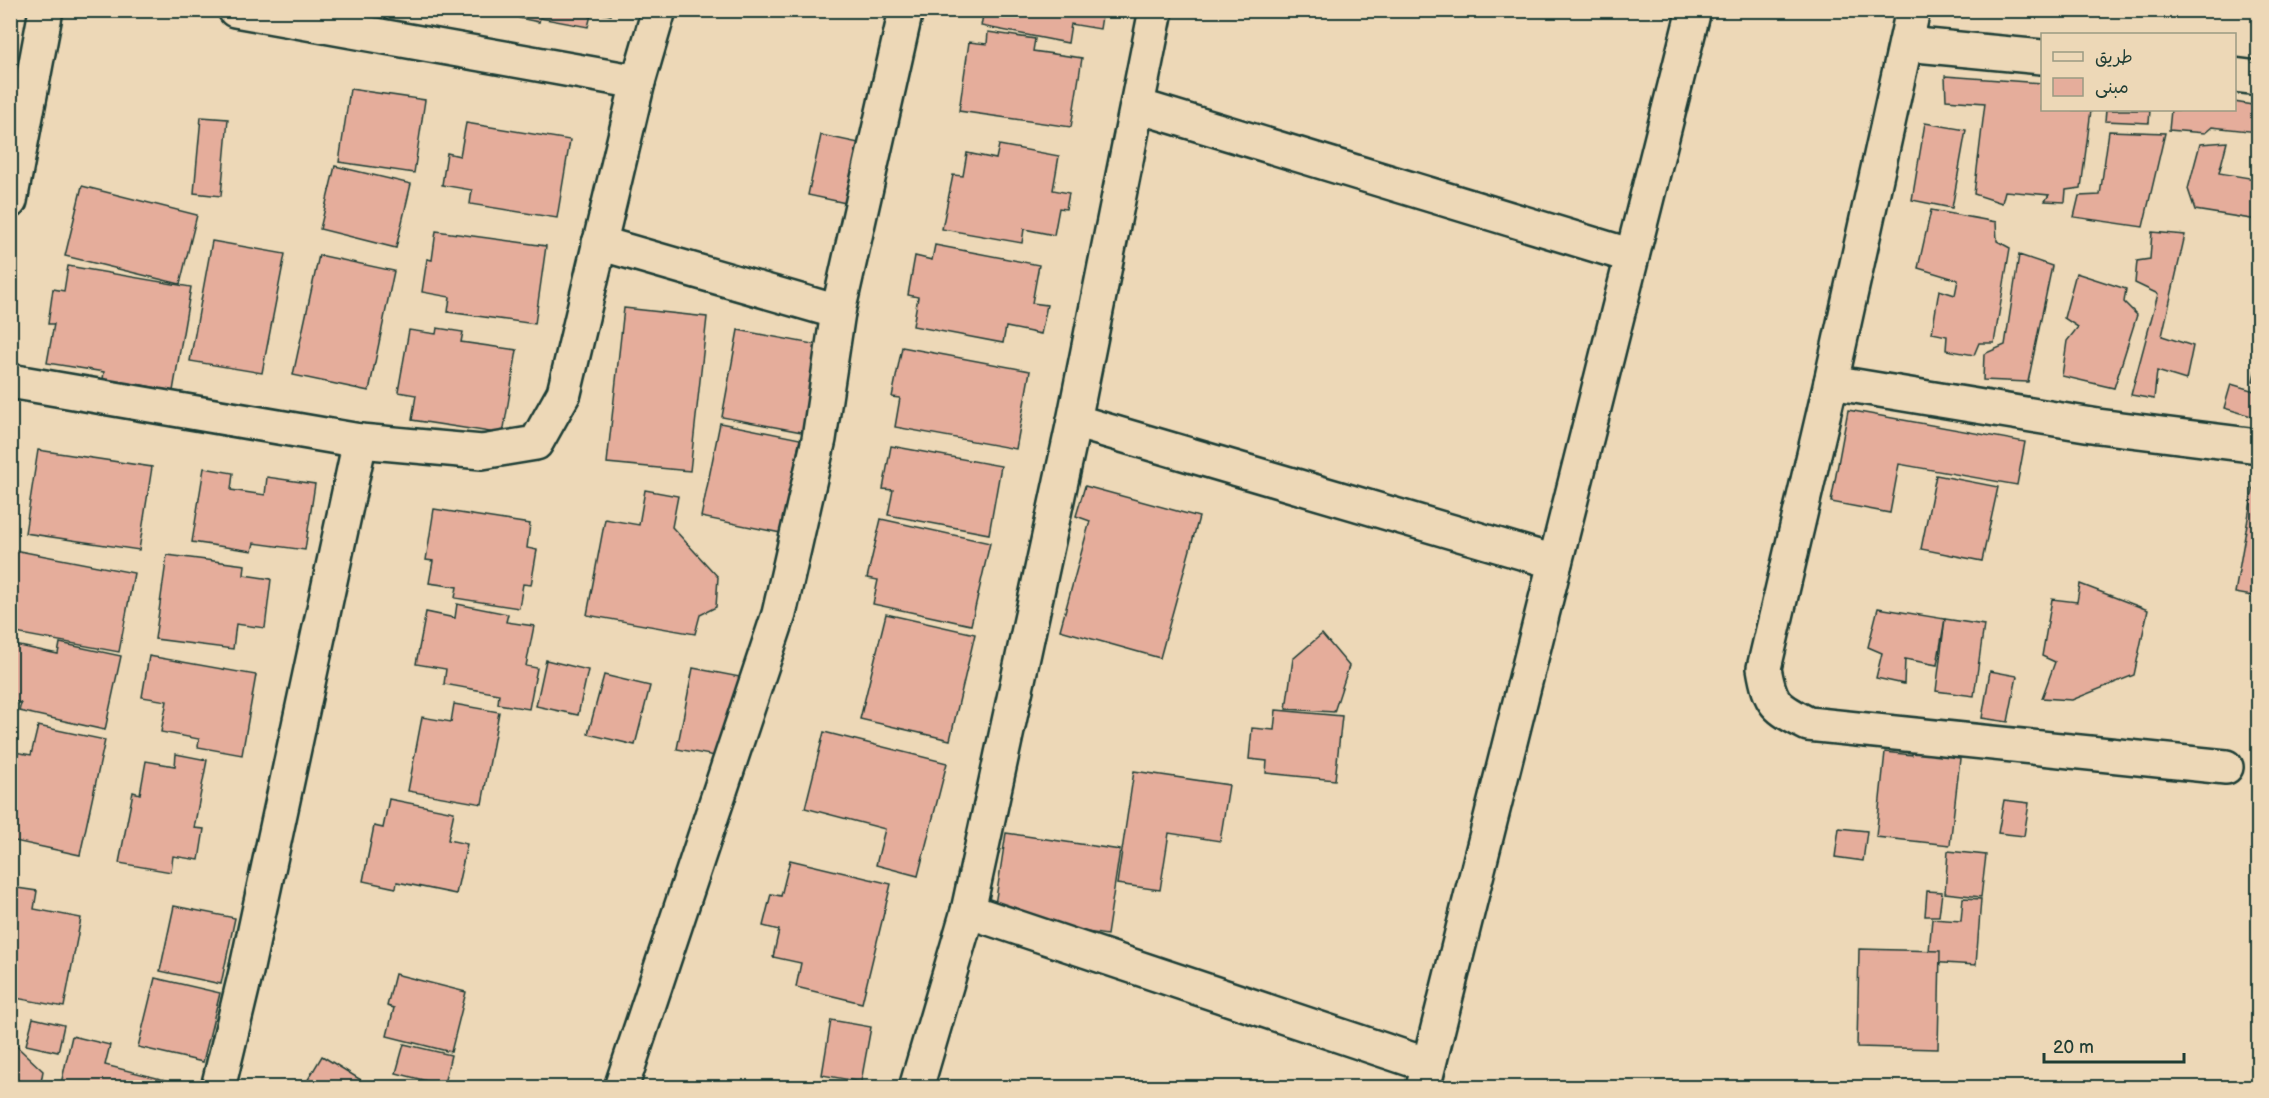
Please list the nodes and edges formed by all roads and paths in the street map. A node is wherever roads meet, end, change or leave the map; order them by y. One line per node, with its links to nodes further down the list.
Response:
1 (46, 10): 14 (street)
2 (235, 10): 12 (street)
3 (659, 10): 12 (street)
4 (906, 10): 17 (street)
5 (1156, 10): 13 (street)
6 (1694, 10): 16 (street)
7 (1913, 10): 8 (street)
8 (1906, 44): 9 (street); 19 (street)
9 (2041, 57)
10 (2236, 75): 11 (street)
11 (2259, 78)
12 (638, 82): 15 (street)
13 (1138, 106): 16 (street); 20 (street)
14 (10, 201)
15 (599, 243): 17 (street); 21 (street)
16 (1632, 256): 23 (street)
17 (838, 312): 28 (street)
18 (10, 381): 21 (street)
19 (1831, 382): 22 (street); 24 (street)
20 (1074, 421): 23 (street); 25 (street)
21 (360, 441): 27 (street)
22 (2259, 446)
23 (1555, 562): 26 (street)
24 (2226, 767)
25 (968, 911): 26 (street); 29 (street)
26 (1425, 1076)
27 (218, 1088)
28 (621, 1088)
29 (916, 1088)

